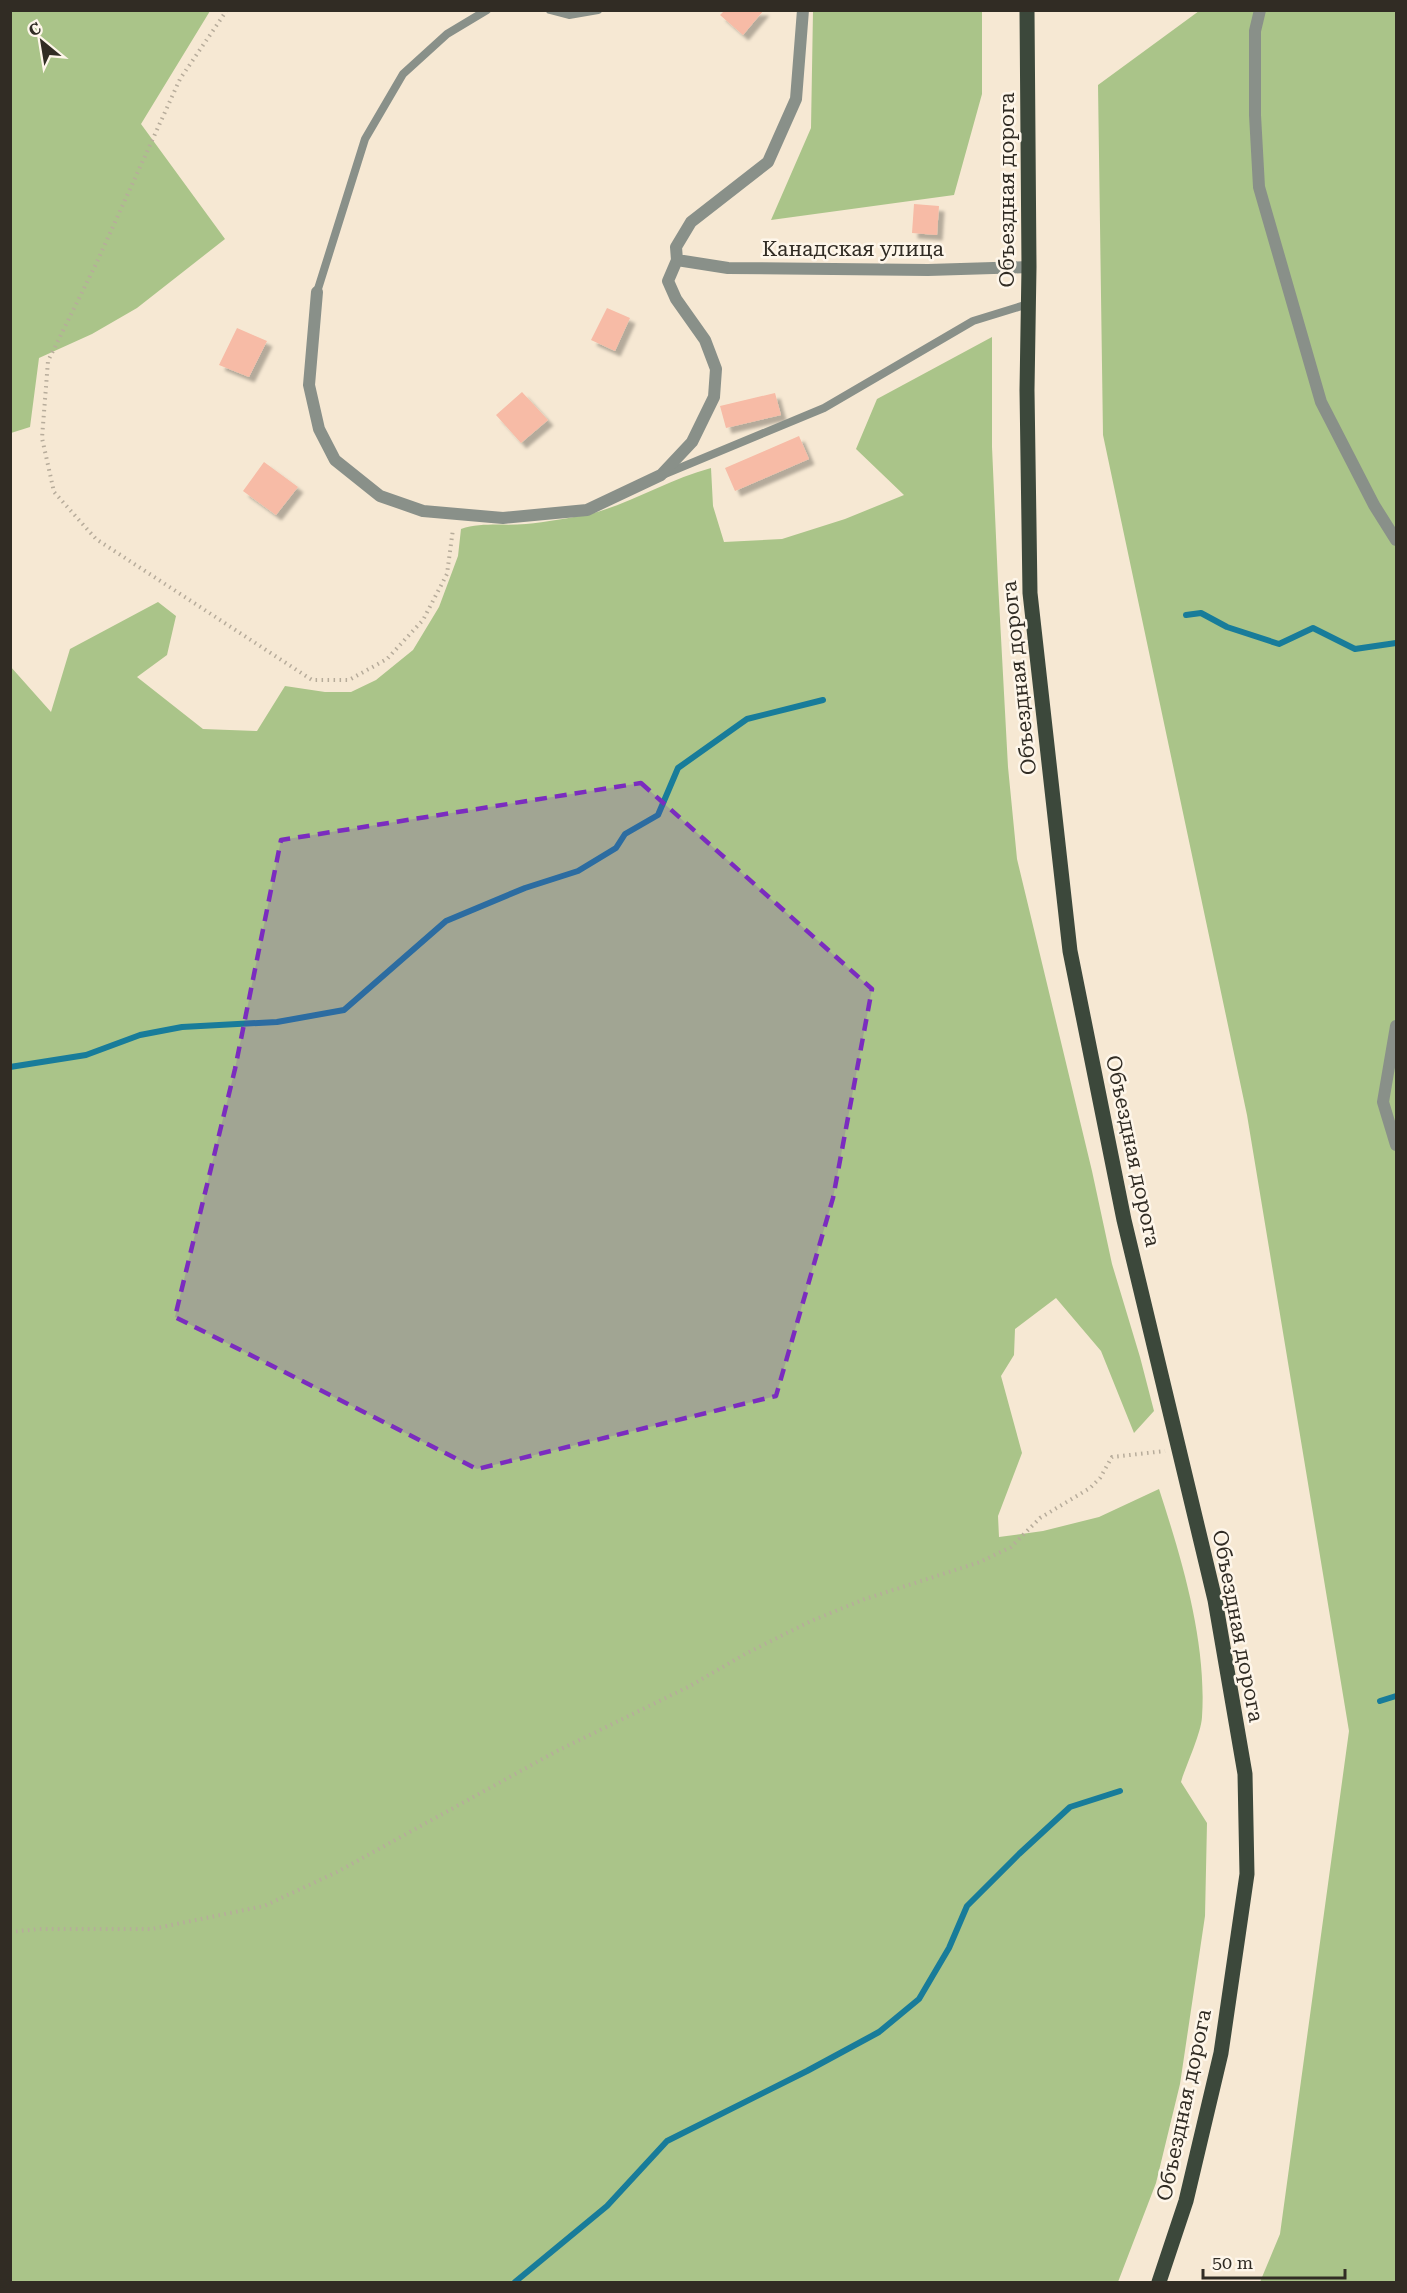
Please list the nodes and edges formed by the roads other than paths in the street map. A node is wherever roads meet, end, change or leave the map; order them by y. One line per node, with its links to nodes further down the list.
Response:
1 (487, 10): 9 (lane)
2 (550, 10): 3 (lane)
3 (598, 10)
4 (803, 10): 7 (street)
5 (1027, 10): 8 (main road, Объездная дорога)
6 (1260, 10): 12 (street)
7 (677, 260): 8 (street, Канадская улица); 11 (street)
8 (1029, 267): 10 (main road, Объездная дорога)
9 (317, 292): 11 (street)
10 (1028, 304): 11 (lane); 15 (main road, Объездная дорога)
11 (661, 475)
12 (1396, 540)
13 (1396, 1026): 14 (street)
14 (1396, 1145)
15 (1159, 2283)

